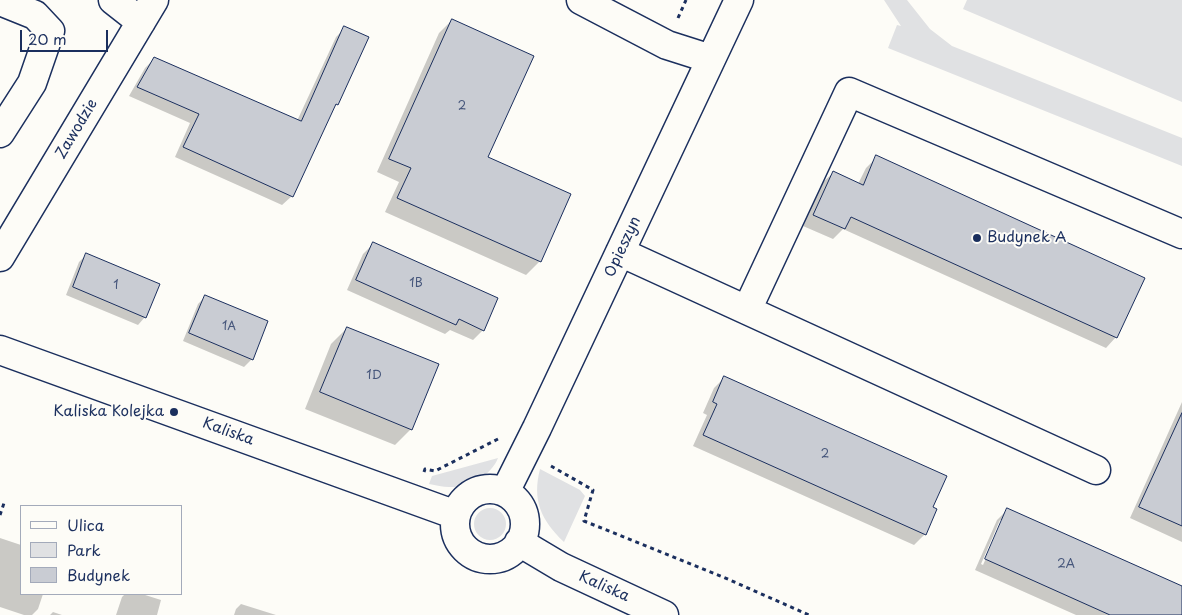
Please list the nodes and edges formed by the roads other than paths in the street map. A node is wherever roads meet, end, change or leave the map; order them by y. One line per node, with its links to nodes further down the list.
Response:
1 (113, 0): 5 (street)
2 (581, 0): 6 (street)
3 (739, 0): 6 (street, Opieszyn)
4 (0, 1): 7 (street)
5 (148, 11): 10 (street, Zawodzie)
6 (711, 59): 9 (street, Opieszyn)
7 (0, 133)
8 (1182, 234): 11 (street)
9 (620, 252): 11 (street); 14 (street, Opieszyn)
10 (0, 257)
11 (746, 310): 13 (street)
12 (0, 350): 15 (street, Kaliska)
13 (1096, 470)
14 (505, 492): 15 (street); 16 (street)
15 (456, 515): 16 (street)
16 (519, 542): 17 (street, Kaliska)
17 (664, 615)

